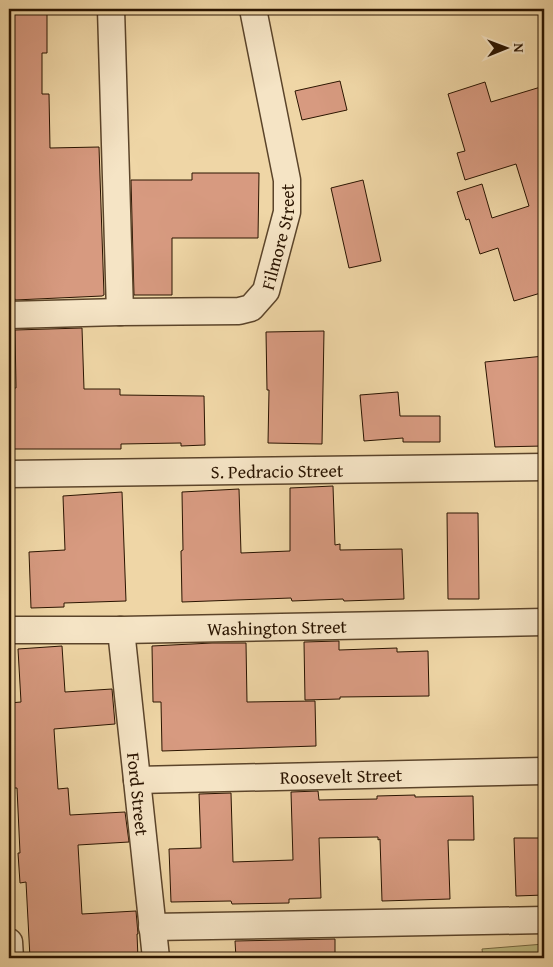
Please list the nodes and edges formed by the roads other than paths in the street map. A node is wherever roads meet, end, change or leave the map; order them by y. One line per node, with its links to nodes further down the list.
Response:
1 (111, 9): 3 (street)
2 (253, 9): 3 (street, Filmore Street)
3 (120, 312): 4 (street, Filmore Street)
4 (9, 315)
5 (544, 467): 6 (street, S. Pedracio Street)
6 (9, 474)
7 (544, 622): 9 (street, Washington Street)
8 (9, 630): 9 (street, Washington Street)
9 (121, 630): 11 (street, Ford Street)
10 (544, 770): 11 (street, Roosevelt Street)
11 (137, 780): 13 (street, Ford Street)
12 (544, 920): 13 (street)
13 (152, 927): 16 (street, Ford Street)
14 (9, 942): 15 (street)
15 (10, 958)
16 (156, 958)

